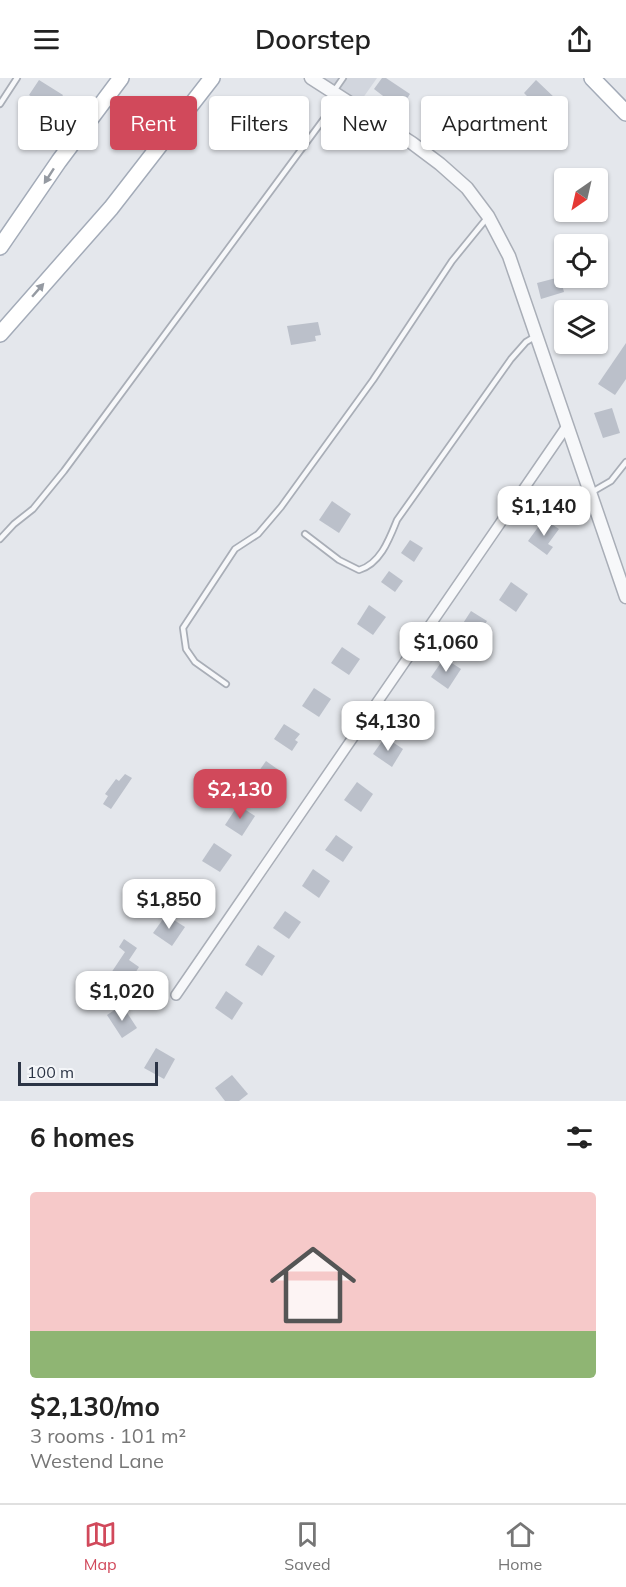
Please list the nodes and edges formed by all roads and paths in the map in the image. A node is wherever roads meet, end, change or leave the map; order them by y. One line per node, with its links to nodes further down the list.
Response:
1 (17, 78): 8 (lane)
2 (121, 78): 11 (main road, one-way to 11)
3 (212, 78): 12 (main road, one-way to 3)
4 (311, 78): 7 (street)
5 (343, 78): 7 (lane)
6 (592, 78): 9 (main road)
7 (336, 95): 10 (street); 18 (lane)
8 (0, 104)
9 (626, 114)
10 (488, 216): 13 (street); 20 (lane)
11 (0, 247)
12 (0, 334)
13 (536, 336): 14 (street); 17 (lane)
14 (567, 426): 16 (street); 21 (street)
15 (626, 462): 16 (lane)
16 (590, 493): 19 (street)
17 (305, 534)
18 (0, 539)
19 (626, 597)
20 (226, 684)
21 (176, 995)

